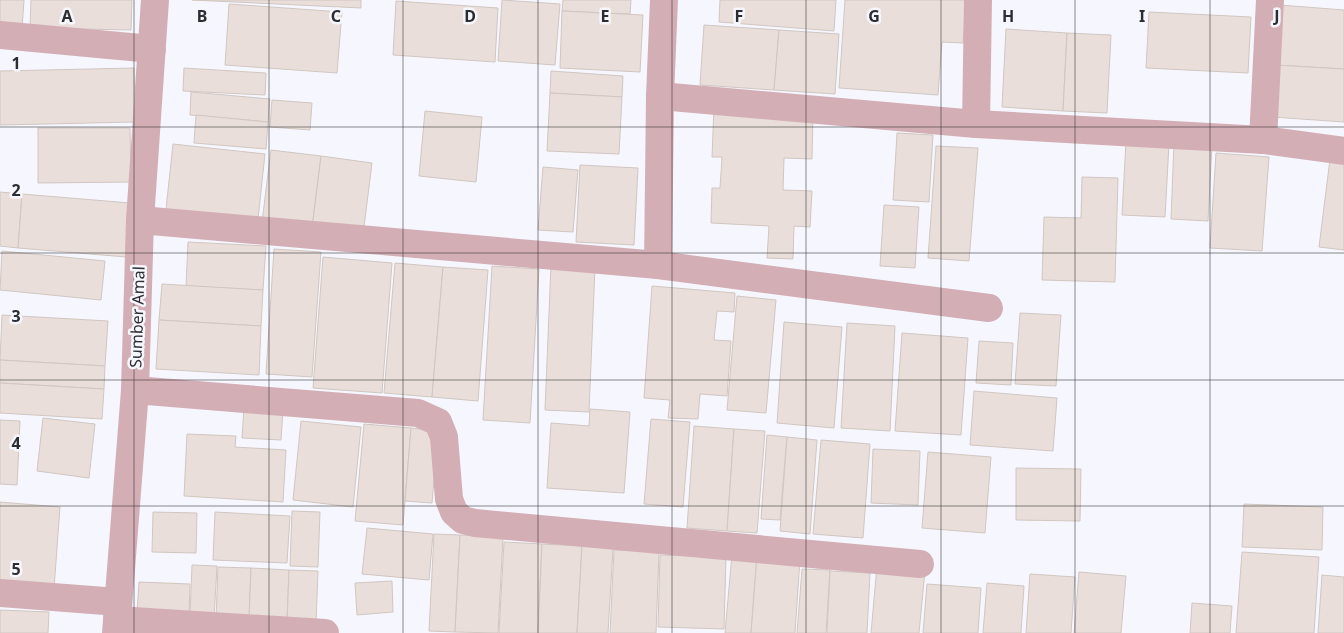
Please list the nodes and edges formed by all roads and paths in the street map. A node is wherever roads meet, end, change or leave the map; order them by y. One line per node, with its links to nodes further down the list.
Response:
1 (155, 0): 6 (street, Sumber Amal)
2 (664, 0): 7 (street)
3 (978, 0): 8 (street)
4 (1270, 0): 9 (street)
5 (0, 35): 6 (street)
6 (152, 49): 11 (street, Sumber Amal)
7 (660, 96): 8 (street); 12 (street)
8 (976, 124): 9 (street)
9 (1263, 140): 10 (street)
10 (1344, 151)
11 (140, 220): 12 (street); 14 (street, Sumber Amal)
12 (658, 265): 13 (street)
13 (989, 308)
14 (135, 390): 15 (street); 17 (street, Sumber Amal)
15 (920, 564)
16 (0, 593): 17 (street)
17 (117, 618): 18 (street)
18 (324, 633)

